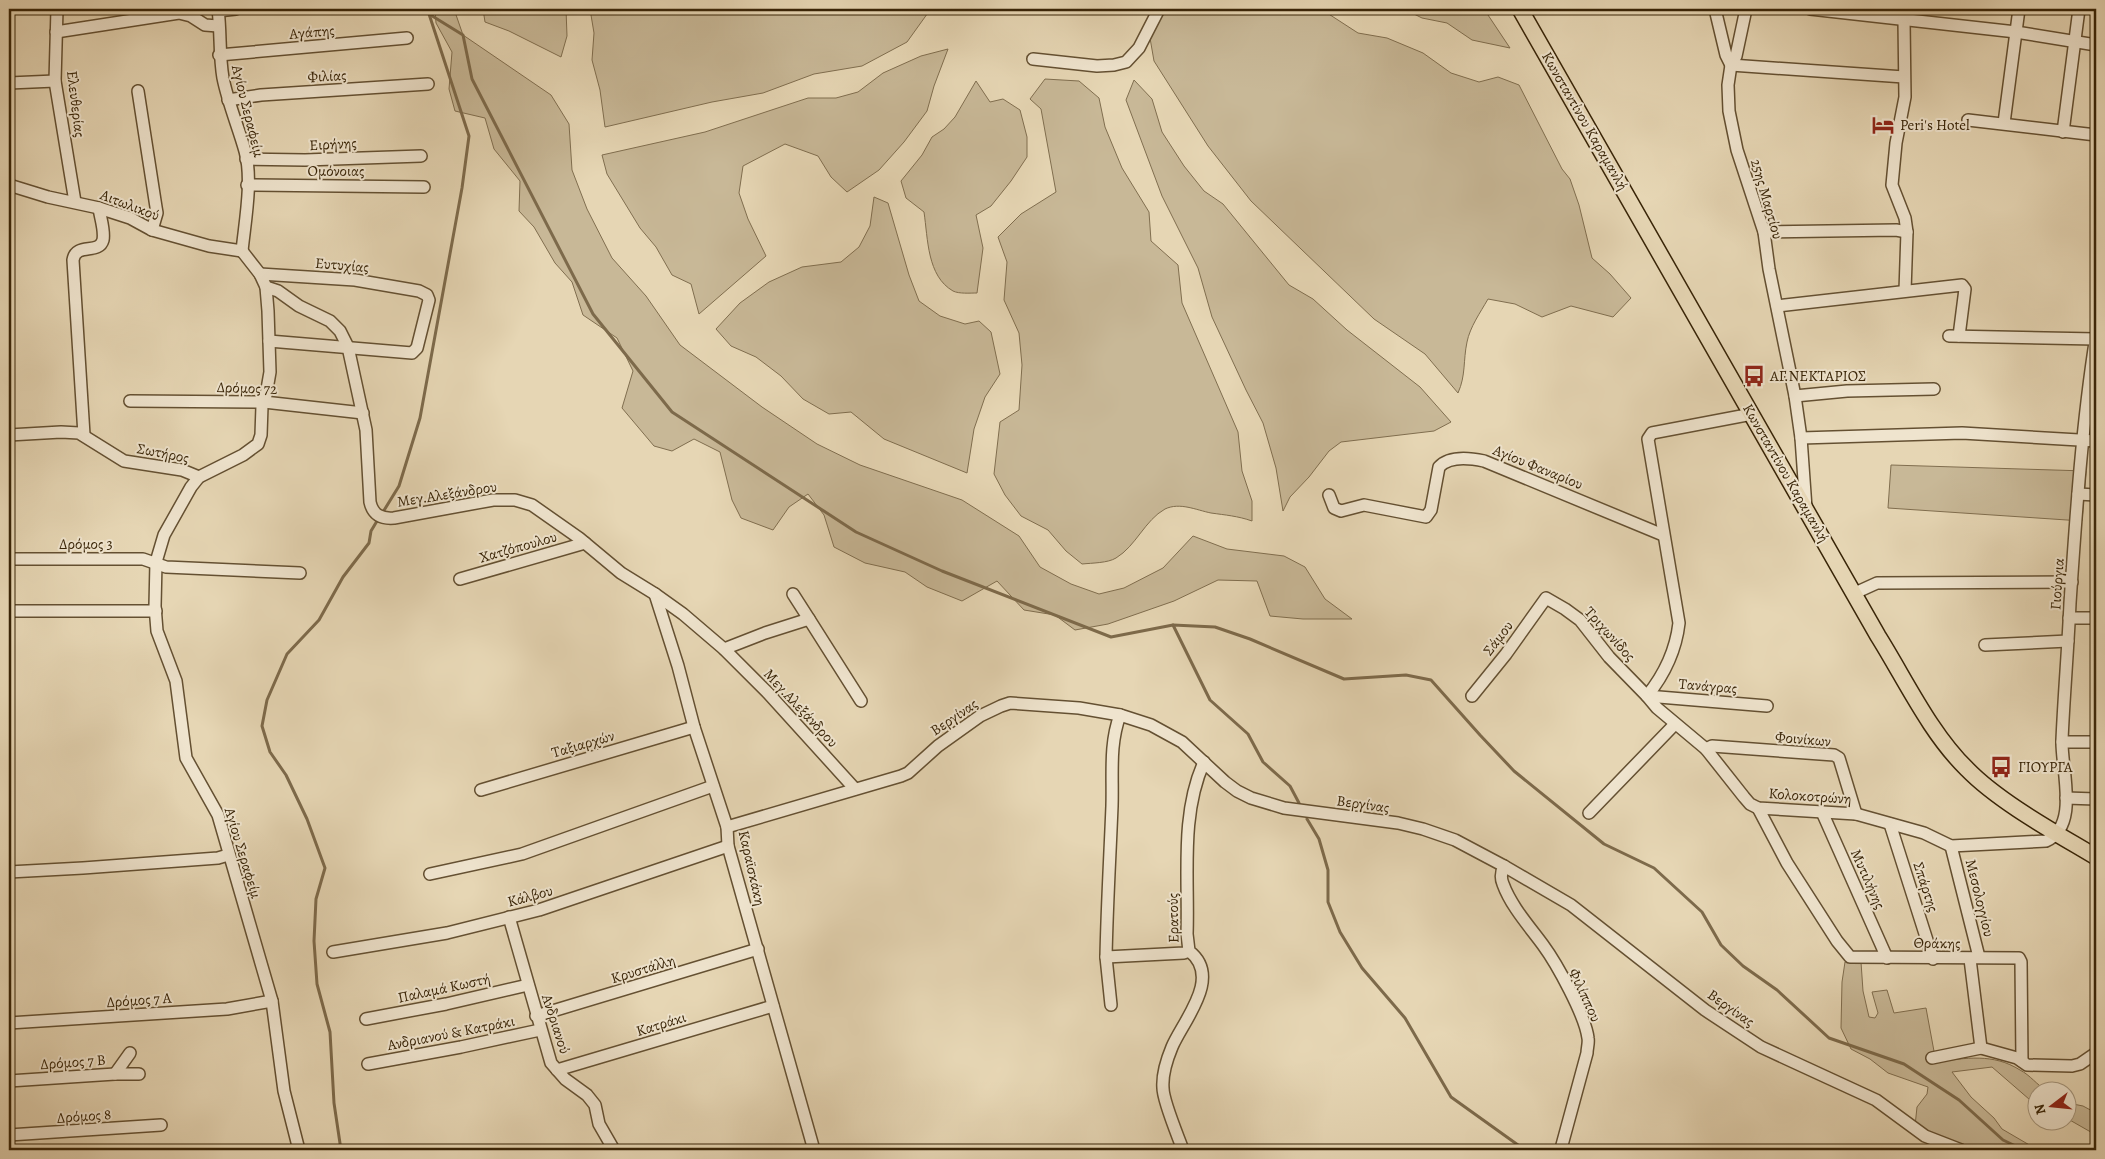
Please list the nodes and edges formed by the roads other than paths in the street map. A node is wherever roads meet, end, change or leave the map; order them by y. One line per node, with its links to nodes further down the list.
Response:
1 (57, 9): 13 (street, Ελευθερίας)
2 (236, 9): 10 (street)
3 (1159, 9): 19 (street)
4 (1520, 9): 55 (main road, Κωνσταντίνου Καραμανλή)
5 (1715, 9): 20 (street)
6 (1746, 9): 20 (street, 25ης Μαρτίου)
7 (1810, 9): 11 (street)
8 (2019, 9): 14 (street)
9 (2079, 9): 16 (street)
10 (218, 10): 12 (street, Αγίου Σεραφείμ)
11 (1904, 21): 14 (street); 21 (street)
12 (218, 26): 13 (street); 18 (street, Αγίου Σεραφείμ)
13 (56, 32): 22 (street, Ελευθερίας)
14 (2016, 32): 16 (street); 28 (street)
15 (407, 38): 18 (street, Αγάπης)
16 (2074, 41): 17 (street); 29 (street)
17 (2096, 45)
18 (219, 55): 26 (street, Αγίου Σεραφείμ)
19 (1033, 59)
20 (1730, 65): 21 (street); 39 (street, 25ης Μαρτίου)
21 (1904, 77): 40 (street)
22 (56, 81): 23 (street); 36 (street, Ελευθερίας)
23 (9, 83)
24 (428, 84): 26 (street, Φιλίας)
25 (138, 91): 38 (street)
26 (228, 100): 32 (street, Αγίου Σεραφείμ)
27 (1968, 120): 28 (street)
28 (2004, 123): 29 (street)
29 (2063, 132): 30 (street)
30 (2096, 135)
31 (421, 156): 32 (street, Ειρήνης)
32 (246, 159): 34 (street, Αγίου Σεραφείμ)
33 (9, 185): 36 (street, Αιτωλικού)
34 (247, 185): 35 (street, Ομόνοιας); 41 (street, Αγίου Σεραφείμ)
35 (424, 187)
36 (75, 202): 37 (street, Αιτωλικού)
37 (99, 208): 38 (street, Αιτωλικού); 56 (street)
38 (152, 230): 41 (street, Αιτωλικού)
39 (1764, 232): 40 (street); 45 (street, 25ης Μαρτίου)
40 (1907, 232): 44 (street)
41 (242, 251): 42 (street)
42 (260, 274): 43 (street); 48 (street, Ευτυχίας)
43 (266, 287): 47 (street, Αγίου Σεραφείμ); 48 (street, Μεγ.Αλεξάνδρου)
44 (1905, 291): 45 (street); 46 (street)
45 (1777, 306): 51 (street, 25ης Μαρτίου)
46 (2096, 337): 49 (street, Γιούργια)
47 (270, 341): 48 (street); 53 (street, Αγίου Σεραφείμ)
48 (348, 347): 54 (street, Μεγ.Αλεξάνδρου)
49 (2094, 379): 59 (street, Γιούργια)
50 (1934, 389): 51 (street)
51 (1795, 396): 58 (street, 25ης Μαρτίου)
52 (130, 401): 53 (street, Δρόμος 72)
53 (264, 402): 54 (street, Δρόμος 72); 63 (street, Αγίου Σεραφείμ)
54 (363, 413): 69 (street, Μεγ.Αλεξάνδρου)
55 (1752, 414): 62 (main road, Κωνσταντίνου Καραμανλή); 68 (street)
56 (84, 435): 57 (street, Σωτήρος); 63 (street, Σωτήρος)
57 (9, 436)
58 (1801, 438): 59 (street); 61 (street, 25ης Μαρτίου)
59 (2082, 440): 60 (street); 64 (street, Γιούργια)
60 (2096, 441)
61 (1802, 459): 62 (street); 67 (street, 25ης Μαρτίου)
62 (1787, 475): 67 (main road, Κωνσταντίνου Καραμανλή)
63 (199, 478): 71 (street, Αγίου Σεραφείμ)
64 (2078, 494): 66 (street); 74 (street, Γιούργια)
65 (1329, 495): 68 (street, Αγίου Φαναρίου)
66 (2096, 495)
67 (1806, 508): 75 (main road, Κωνσταντίνου Καραμανλή)
68 (1663, 535): 88 (street)
69 (585, 544): 73 (street, Χατζόπουλου); 76 (street, Μεγ.Αλεξάνδρου)
70 (9, 559): 71 (street, Δρόμος 3)
71 (159, 564): 72 (street, Δρόμος 3); 80 (street, Αγίου Σεραφείμ)
72 (300, 573)
73 (460, 579)
74 (2072, 582): 75 (street); 81 (street, Γιούργια)
75 (1855, 593): 109 (main road, Κωνσταντίνου Καραμανλή)
76 (655, 594): 86 (street, Μεγ.Αλεξάνδρου); 93 (street, Καραϊσκάκη)
77 (793, 594): 83 (street)
78 (1546, 598): 87 (street, Σάμου); 88 (street, Τριχωνίδος)
79 (9, 610): 80 (street)
80 (156, 610): 112 (street, Αγίου Σεραφείμ)
81 (2070, 618): 82 (street); 84 (street, Γιούργια)
82 (2096, 618)
83 (809, 619): 86 (street); 89 (street)
84 (2068, 641): 85 (street); 94 (street, Γιούργια)
85 (1985, 644)
86 (724, 649): 99 (street, Μεγ.Αλεξάνδρου)
87 (1472, 696)
88 (1647, 696): 90 (street, Τανάγρας); 92 (street, Κολοκοτρώνη)
89 (861, 701)
90 (1767, 706)
91 (1120, 715): 97 (street, Βεργίνας); 99 (street, Βεργίνας); 121 (street)
92 (1675, 724): 96 (street, Κολοκοτρώνη); 105 (street)
93 (694, 727): 98 (street, Καραϊσκάκη); 100 (street, Ταξιαρχών)
94 (2062, 742): 95 (street); 101 (street, Γιούργια)
95 (2096, 742)
96 (1706, 749): 103 (street, Κολοκοτρώνη); 106 (street, Φοινίκων)
97 (1204, 762): 114 (street, Βεργίνας); 119 (street, Ερατούς)
98 (712, 786): 108 (street, Καραϊσκάκη); 116 (street)
99 (855, 789): 108 (street, Βεργίνας)
100 (481, 790)
101 (2066, 798): 102 (street); 109 (street, Γιούργια)
102 (2096, 799)
103 (1758, 808): 104 (street, Κολοκοτρώνη); 122 (street, Θράκης)
104 (1822, 812): 106 (street, Κολοκοτρώνη); 122 (street, Μυτιλήνης)
105 (1589, 813)
106 (1856, 814): 107 (street, Κολοκοτρώνη)
107 (1890, 824): 111 (street, Κολοκοτρώνη); 124 (street, Σπάρτης)
108 (727, 827): 110 (street, Καραϊσκάκη)
109 (2058, 834): 111 (street, Κολοκοτρώνη); 113 (main road, Κωνσταντίνου Καραμανλή)
110 (728, 846): 117 (street, Κάλβου); 118 (street, Καραϊσκάκη)
111 (1951, 846): 123 (street, Μεσολογγίου)
112 (228, 855): 115 (street); 126 (street, Αγίου Σεραφείμ)
113 (2096, 857)
114 (1504, 866): 149 (street, Φιλίππου); 150 (street, Βεργίνας)
115 (9, 872)
116 (430, 874)
117 (509, 917): 120 (street, Κάλβου); 125 (street, Ανδριανού)
118 (758, 950): 128 (street, Καραϊσκάκη); 129 (street, Κρυστάλλη)
119 (1189, 951): 121 (street); 148 (street, Ερατούς)
120 (333, 952)
121 (1106, 957): 127 (street)
122 (1887, 958): 124 (street, Θράκης)
123 (1974, 958): 124 (street, Θράκης); 133 (street, Μεσολογγίου); 137 (street, Θράκης)
124 (1933, 959)
125 (528, 985): 129 (street, Ανδριανού); 130 (street, Παλαμά Κωστή)
126 (272, 1001): 131 (street, Δρόμος 7 Α); 145 (street, Αγίου Σεραφείμ)
127 (1111, 1004)
128 (773, 1006): 139 (street, Κατράκι); 147 (street, Καραϊσκάκη)
129 (536, 1016): 132 (street, Ανδριανού)
130 (366, 1019)
131 (9, 1023)
132 (540, 1030): 138 (street, Ανδριανού & Κατράκι); 139 (street, Ανδριανού)
133 (1981, 1048): 136 (street); 137 (street)
134 (130, 1053): 140 (street)
135 (2096, 1053): 137 (street)
136 (1932, 1058)
137 (2022, 1061)
138 (368, 1064)
139 (557, 1070): 146 (street, Ανδριανού)
140 (115, 1074): 141 (street, Δρόμος 7 Β); 142 (street, Δρόμος 7 Β)
141 (139, 1074)
142 (9, 1081)
143 (161, 1125): 144 (street, Δρόμος 8)
144 (9, 1135)
145 (298, 1150)
146 (614, 1150)
147 (814, 1150)
148 (1184, 1150)
149 (1562, 1150)
150 (1961, 1150)

